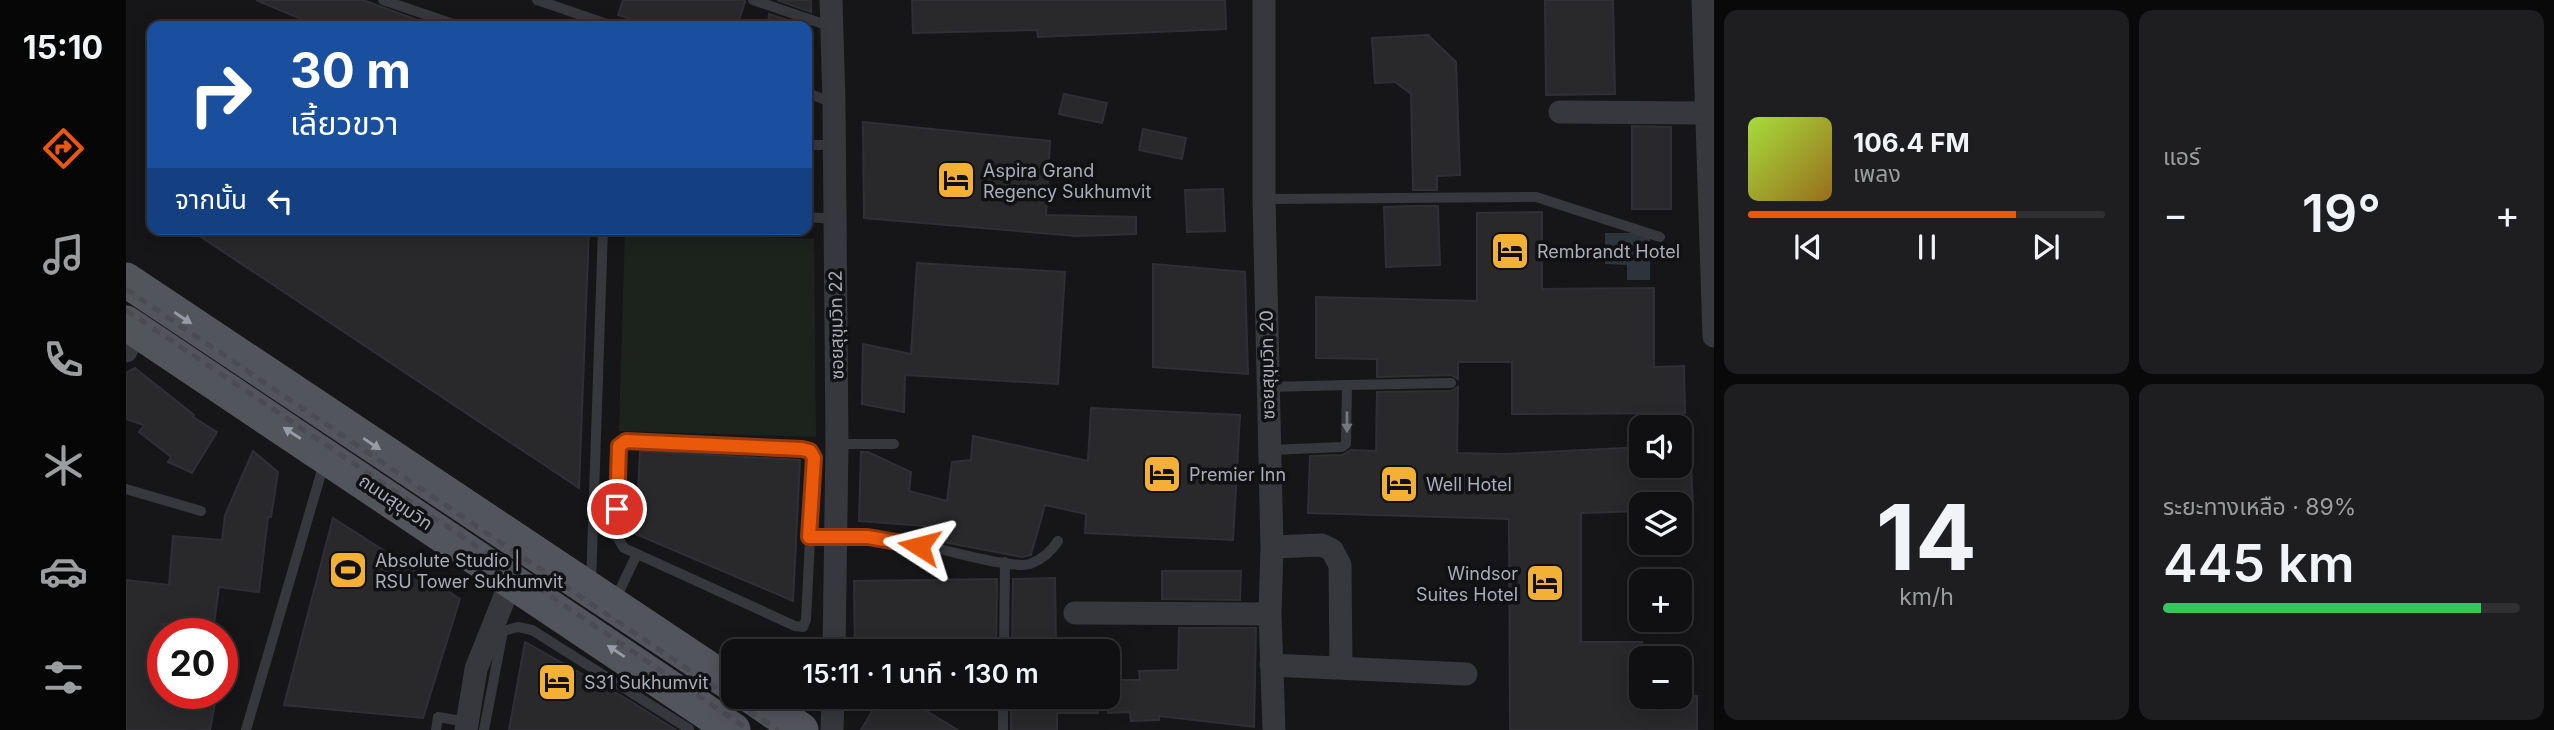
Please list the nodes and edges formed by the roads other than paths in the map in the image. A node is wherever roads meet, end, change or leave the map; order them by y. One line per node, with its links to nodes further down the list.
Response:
1 (383, 0): 7 (lane)
2 (537, 0): 8 (lane)
3 (753, 0): 9 (lane)
4 (831, 0): 9 (street, ซอยสุขุมวิท 22)
5 (1264, 0): 16 (street, ซอยสุขุมวิท 20)
6 (1703, 0): 13 (street)
7 (444, 21)
8 (598, 21)
9 (832, 27): 11 (street, ซอยสุขุมวิท 22)
10 (812, 95): 11 (lane)
11 (834, 103): 15 (street, ซอยสุขุมวิท 22)
12 (1560, 113): 13 (street)
13 (1707, 113): 23 (street)
14 (812, 145): 15 (lane)
15 (834, 145): 18 (street, ซอยสุขุมวิท 22)
16 (1264, 199): 20 (lane); 26 (street, ซอยสุขุมวิท 20)
17 (812, 217): 18 (lane)
18 (835, 219): 27 (street, ซอยสุขุมวิท 22)
19 (603, 235): 41 (lane)
20 (1660, 237)
21 (126, 280): 37 (main road, ถนนสุขุมวิท, one-way to 37)
22 (129, 335): 30 (main road, ถนนสุขุมวิท, one-way to 22)
23 (1714, 336)
24 (1451, 383): 25 (lane)
25 (1347, 385): 26 (lane); 29 (lane, one-way to 29)
26 (1267, 387): 29 (street, ซอยสุขุมวิท 20)
27 (837, 444): 28 (lane); 34 (street, ซอยสุขุมวิท 22)
28 (894, 444)
29 (1269, 450): 36 (street, ซอยสุขุมวิท 20)
30 (326, 455): 40 (main road, ถนนสุขุมวิท); 55 (lane)
31 (126, 489): 32 (lane)
32 (201, 511)
33 (809, 537): 34 (lane); 38 (lane); 38 (lane)
34 (837, 537): 39 (lane); 44 (street, ซอยสุขุมวิท 22)
35 (1058, 541): 39 (lane)
36 (1272, 547): 43 (street, ซอยสุขุมวิท 20); 47 (street)
37 (530, 549): 40 (main road); 41 (main road, ถนนสุขุมวิท)
38 (637, 554): 41 (lane)
39 (1005, 562): 45 (lane)
40 (511, 580): 53 (main road, ถนนสุขุมวิท, one-way to 40); 54 (street)
41 (601, 598): 49 (main road, ถนนสุขุมวิท)
42 (1075, 613): 43 (street)
43 (1270, 614): 46 (street, ซอยสุขุมวิท 20)
44 (834, 639)
45 (1004, 639)
46 (1271, 665): 47 (street); 61 (street, ซอยสุขุมวิท 20)
47 (1341, 668): 48 (street)
48 (1466, 674)
49 (721, 677)
50 (770, 709): 58 (main road)
51 (833, 709): 59 (street)
52 (1003, 709): 60 (lane)
53 (692, 722): 54 (lane); 57 (main road, ถนนสุขุมวิท)
54 (473, 727): 56 (lane)
55 (246, 730)
56 (436, 730)
57 (733, 730)
58 (801, 730)
59 (832, 730)
60 (1003, 730)
61 (1273, 730)

